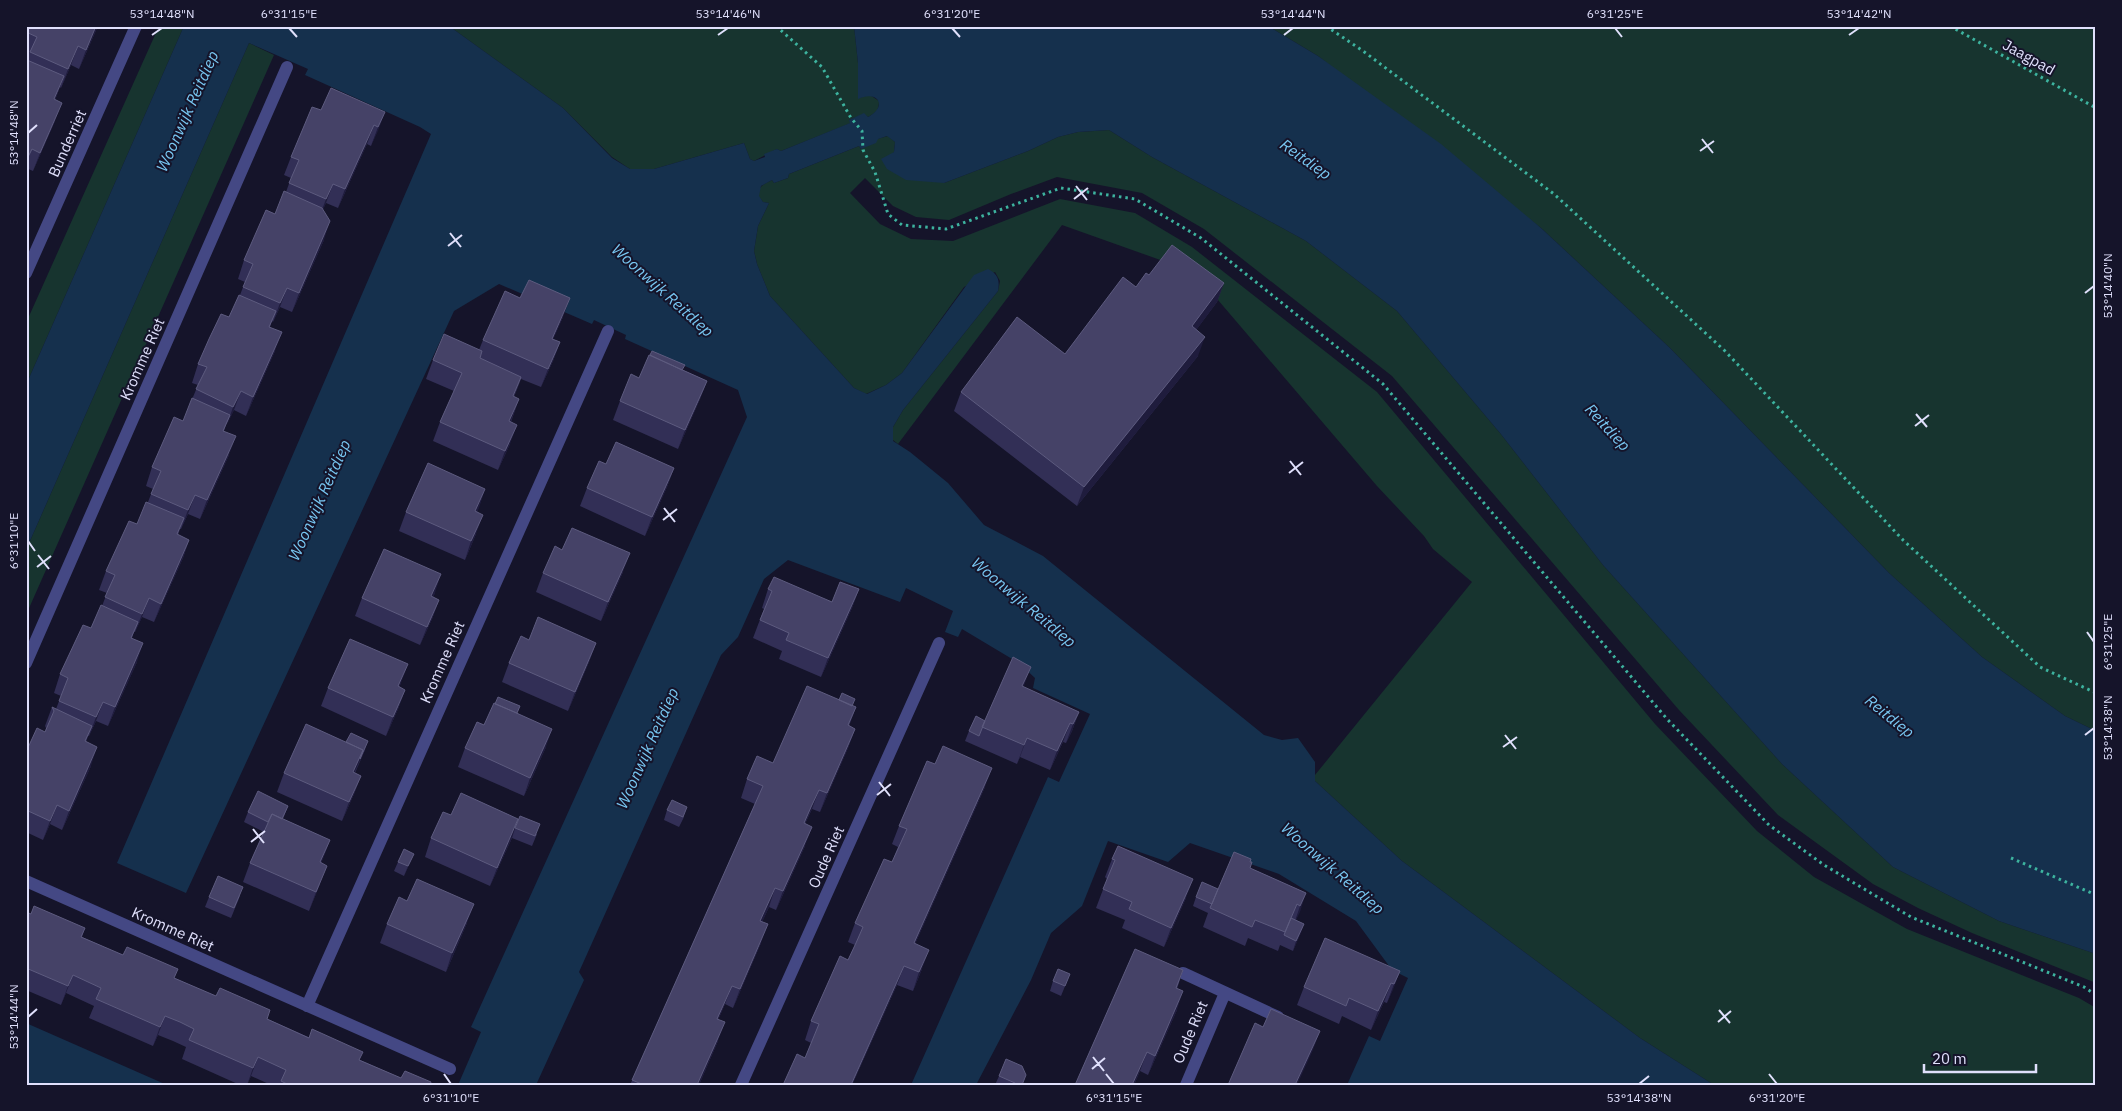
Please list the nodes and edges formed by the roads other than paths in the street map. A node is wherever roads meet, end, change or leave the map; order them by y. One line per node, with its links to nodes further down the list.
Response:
1 (136, 26): 3 (street, Bunderriet)
2 (287, 67): 6 (street, Kromme Riet)
3 (26, 273)
4 (608, 332): 10 (street, Kromme Riet)
5 (940, 643): 13 (street, Oude Riet)
6 (26, 663)
7 (26, 881): 10 (street, Kromme Riet)
8 (1183, 973): 9 (street, Oude Riet)
9 (1225, 992): 11 (street, Oude Riet); 14 (street, Oude Riet)
10 (307, 1006): 12 (street, Kromme Riet)
11 (1278, 1017)
12 (450, 1069)
13 (741, 1085)
14 (1186, 1085)

